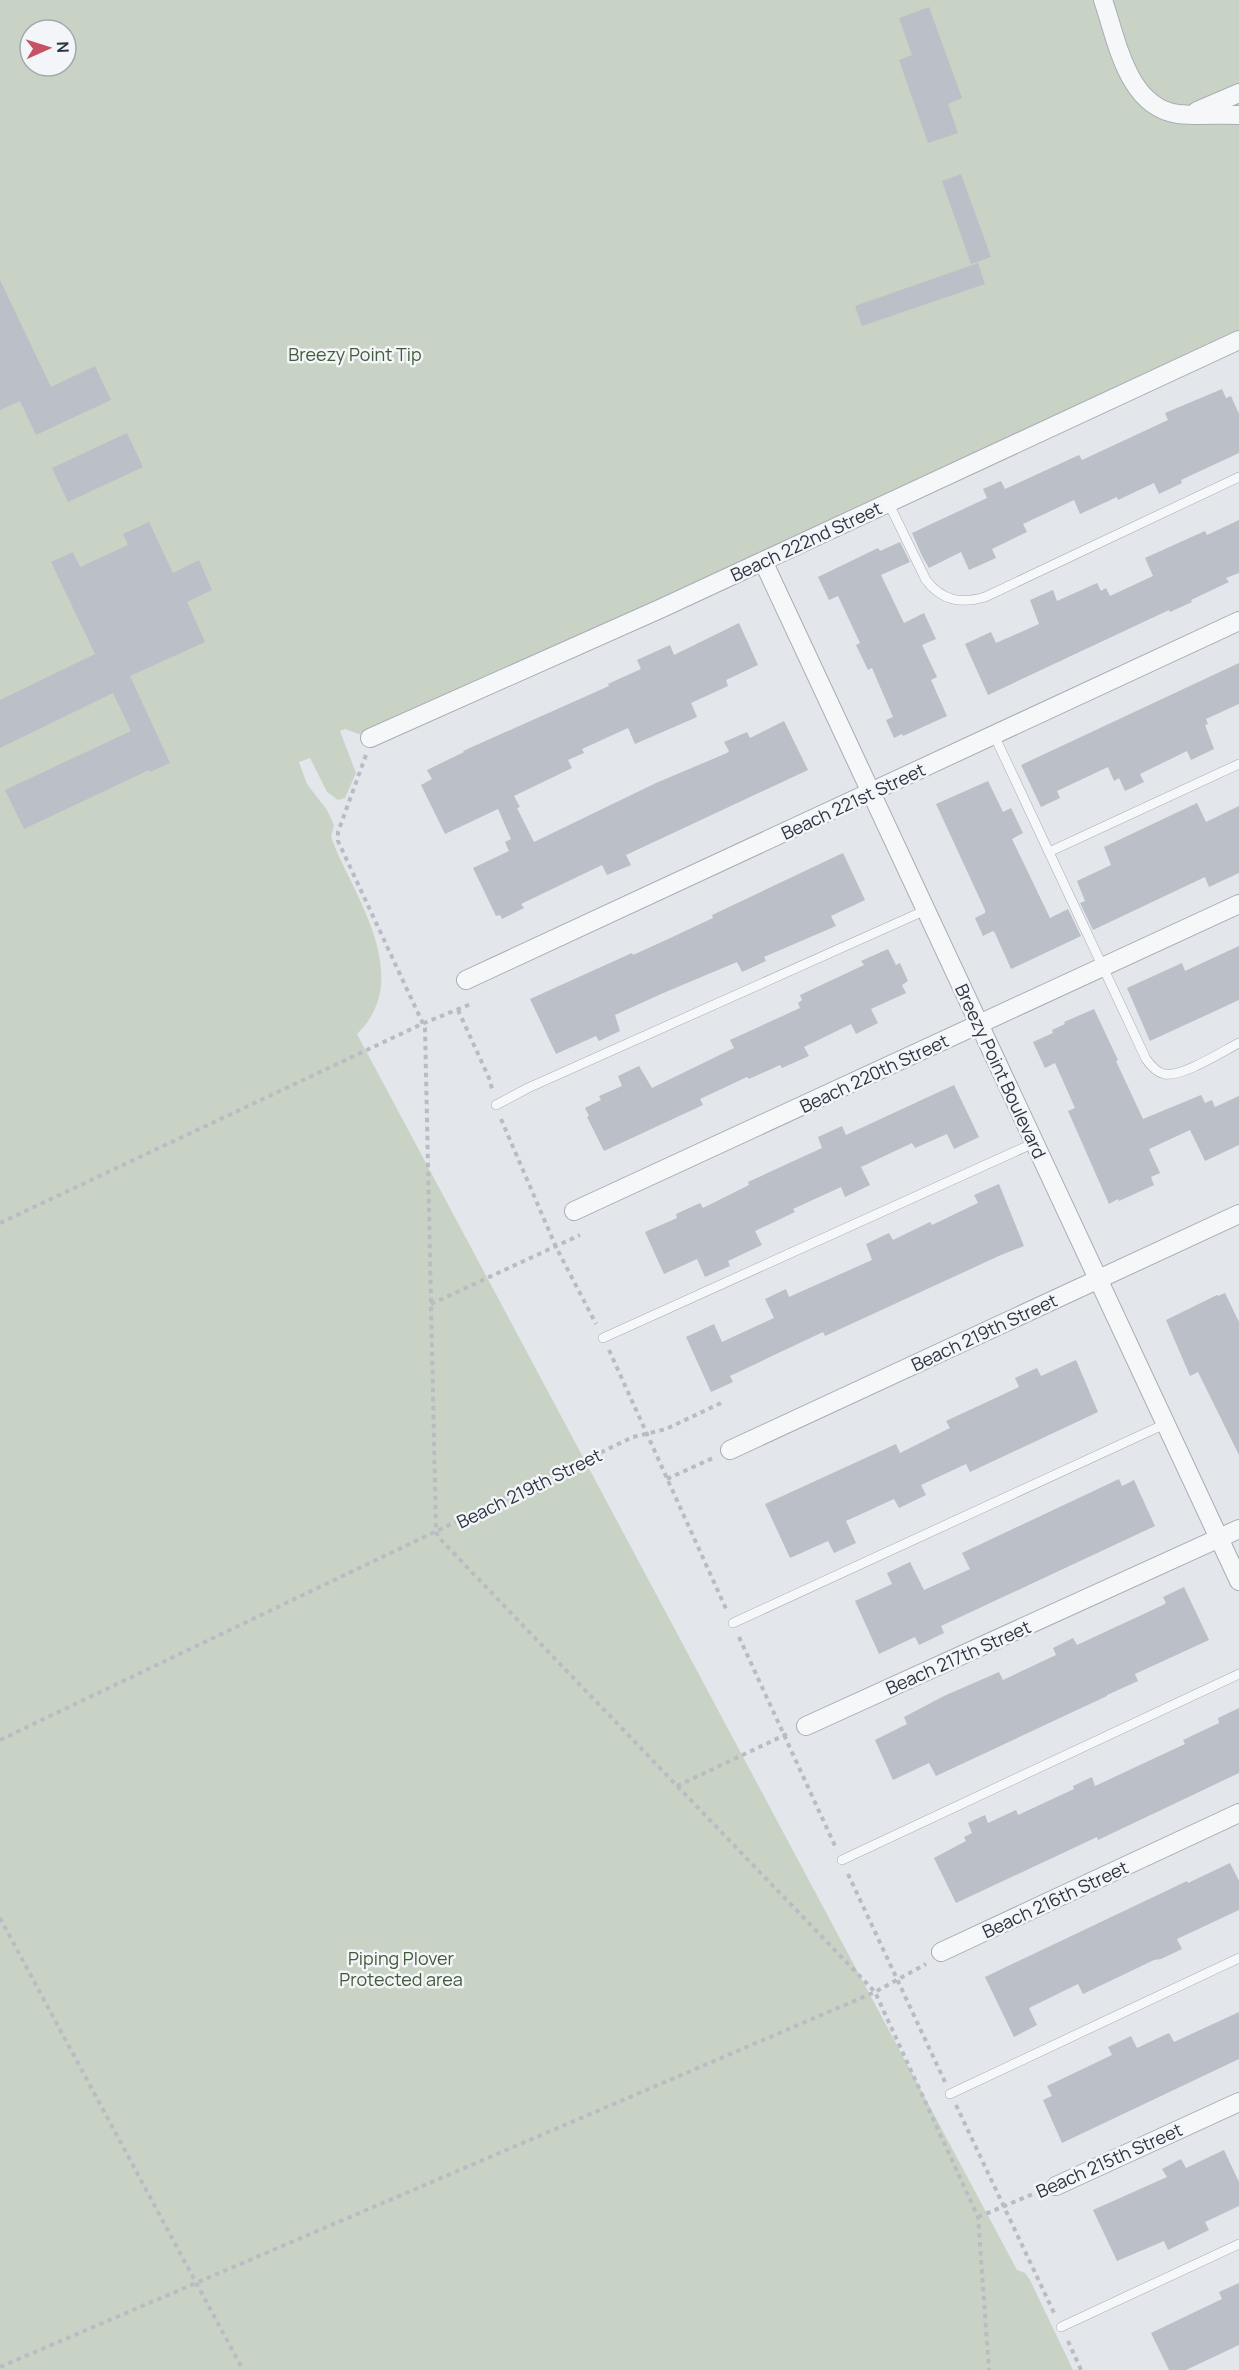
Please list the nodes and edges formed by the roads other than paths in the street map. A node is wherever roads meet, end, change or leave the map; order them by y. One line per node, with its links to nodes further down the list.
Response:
1 (1104, 0): 3 (street)
2 (1236, 95): 3 (street)
3 (1192, 113): 4 (street)
4 (1239, 115)
5 (1239, 340): 7 (street, Beach 222nd Street)
6 (1239, 477): 7 (lane)
7 (888, 502): 8 (street, Beach 222nd Street)
8 (763, 561): 11 (street, Beach 222nd Street); 13 (street, Breezy Point Boulevard)
9 (1239, 621): 10 (street, Beach 221st Street)
10 (994, 735): 13 (street, Beach 221st Street); 14 (lane)
11 (370, 738)
12 (1239, 764): 14 (lane)
13 (871, 793): 16 (street, Breezy Point Boulevard); 18 (street, Beach 221st Street)
14 (1048, 852): 17 (lane)
15 (1239, 904): 17 (street, Beach 220th Street)
16 (926, 910): 19 (street, Breezy Point Boulevard); 21 (lane)
17 (1103, 967): 19 (street, Beach 220th Street); 20 (lane)
18 (466, 980)
19 (979, 1025): 22 (street, Breezy Point Boulevard); 23 (street, Beach 220th Street)
20 (1239, 1043)
21 (496, 1105)
22 (1034, 1143): 25 (street, Breezy Point Boulevard); 26 (lane)
23 (574, 1211)
24 (1239, 1214): 25 (street, Beach 219th Street)
25 (1098, 1280): 27 (street, Breezy Point Boulevard); 28 (street, Beach 219th Street)
26 (603, 1338)
27 (1165, 1424): 30 (street, Breezy Point Boulevard); 32 (lane)
28 (730, 1450)
29 (1239, 1529): 30 (street, Beach 217th Street)
30 (1219, 1538): 31 (street, Breezy Point Boulevard); 34 (street, Beach 217th Street)
31 (1239, 1581)
32 (733, 1623)
33 (1239, 1674): 36 (lane)
34 (806, 1726)
35 (1239, 1813): 37 (street, Beach 216th Street)
36 (842, 1860)
37 (941, 1952)
38 (1239, 1958): 39 (lane)
39 (950, 2094)
40 (1239, 2102): 41 (street, Beach 215th Street)
41 (1056, 2186)
42 (1239, 2244): 43 (lane)
43 (1061, 2327)

